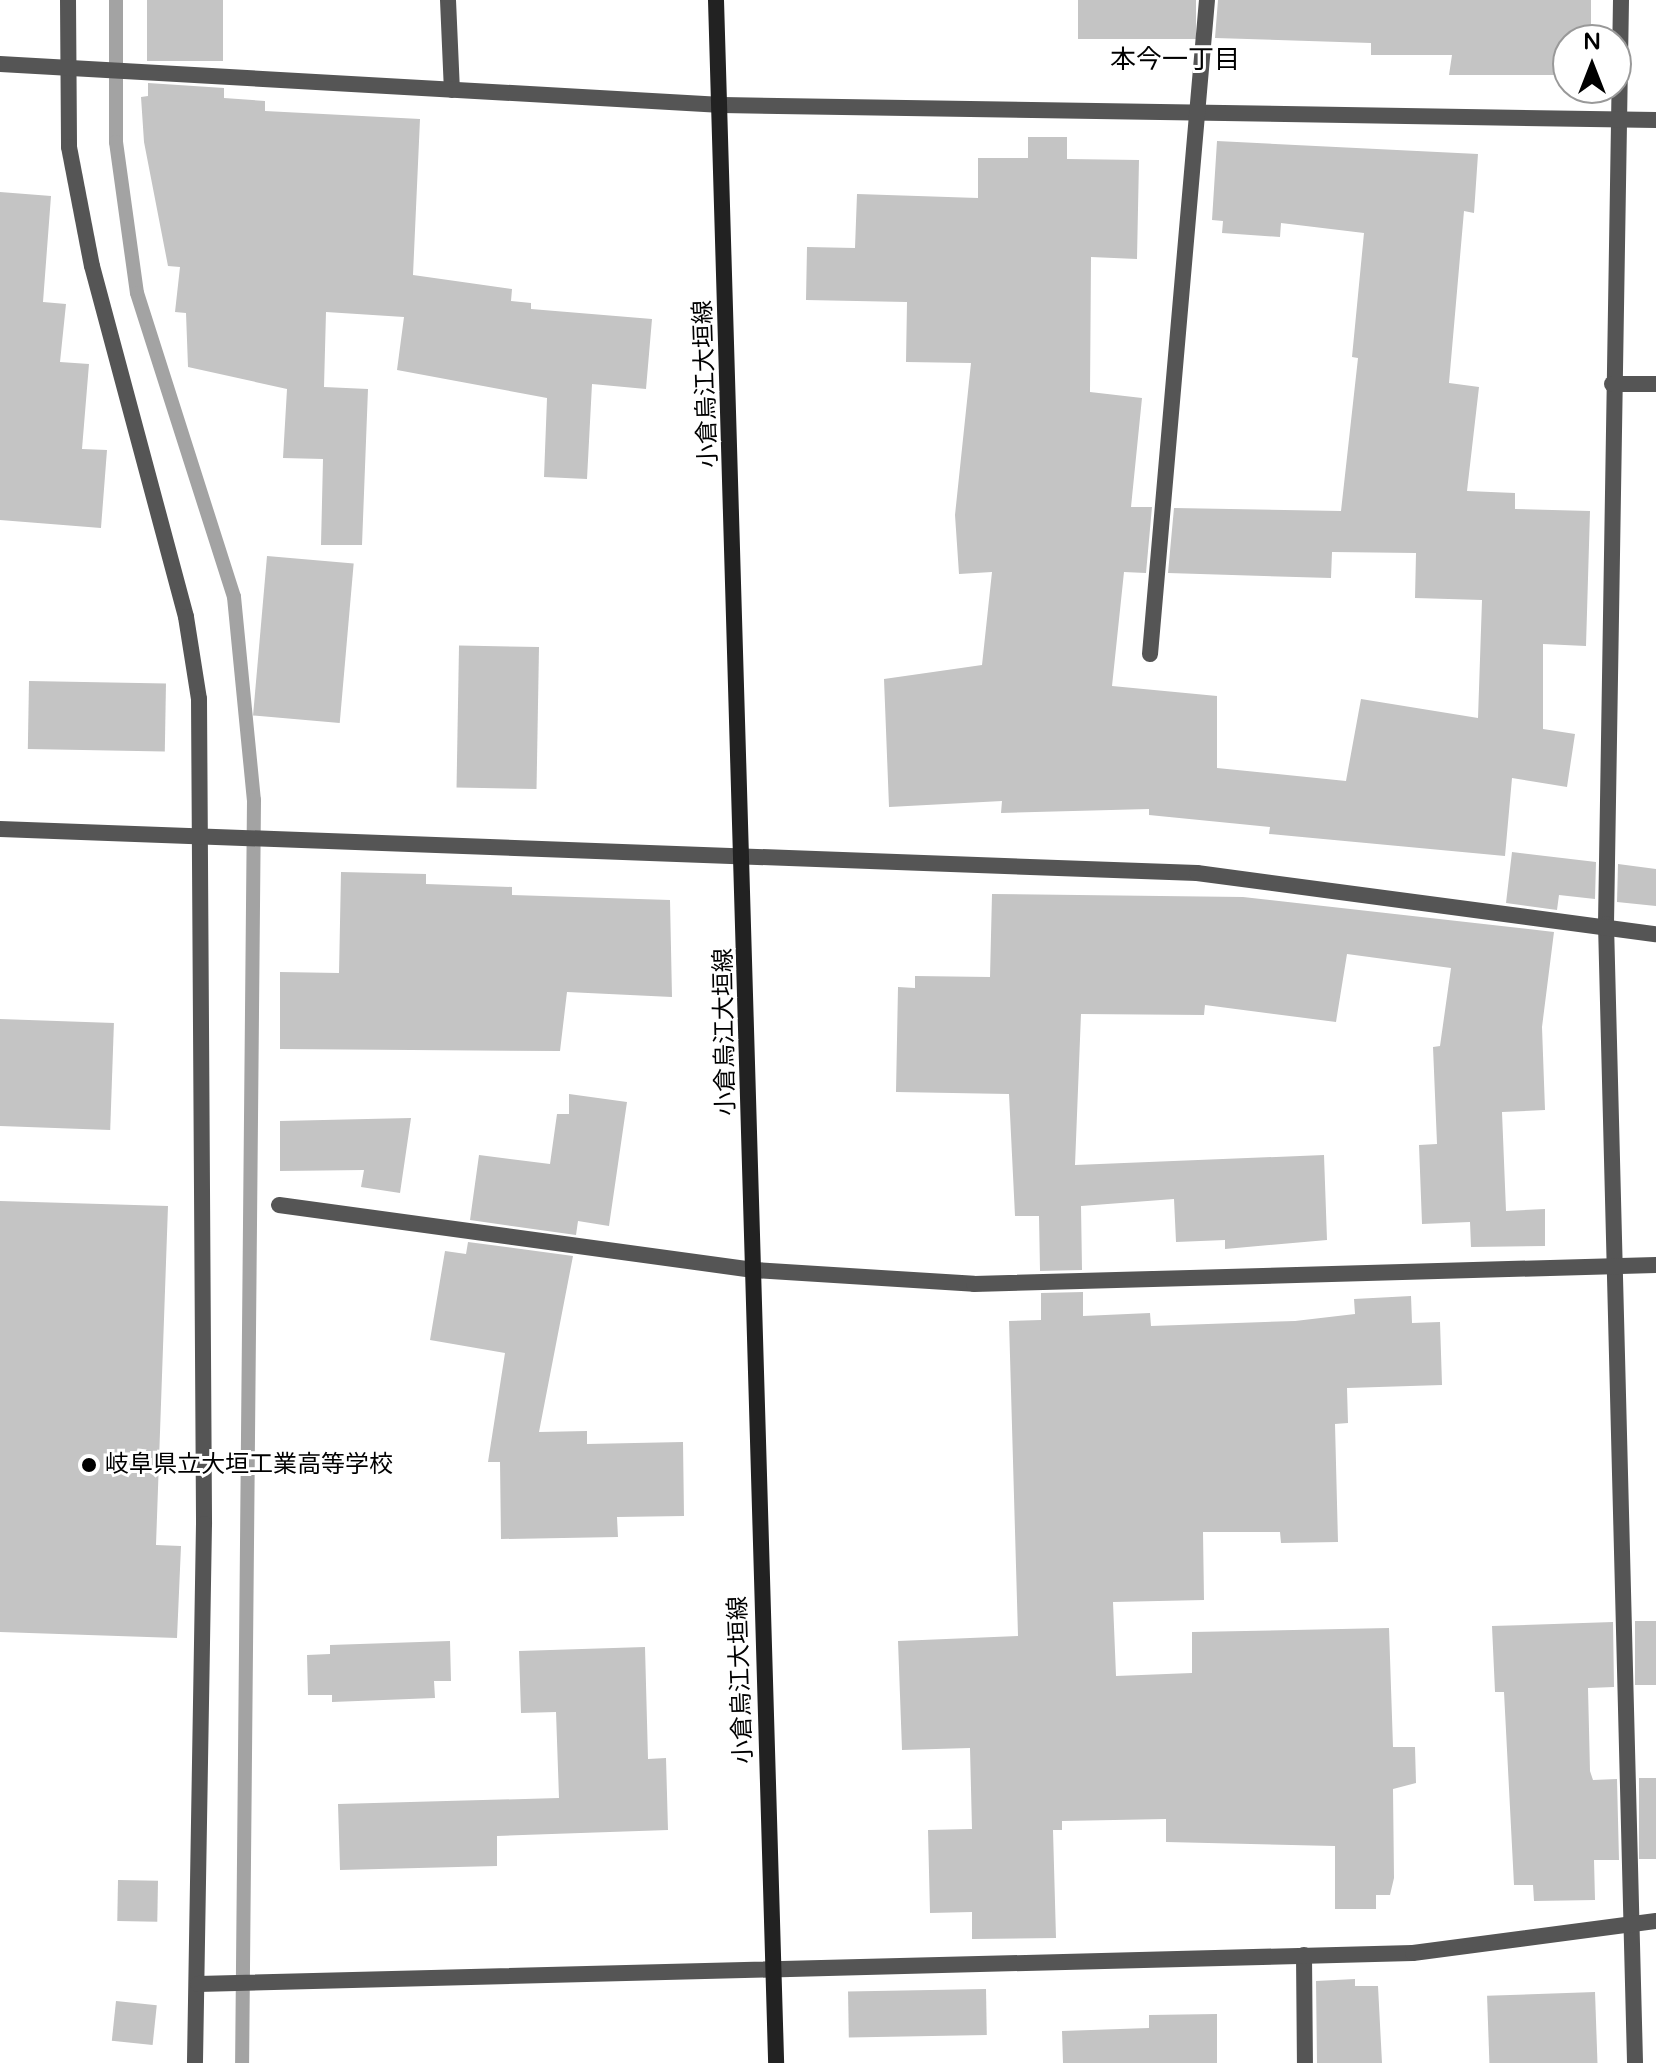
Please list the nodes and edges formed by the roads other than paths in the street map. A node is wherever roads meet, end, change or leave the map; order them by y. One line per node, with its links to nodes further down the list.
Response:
1 (68, 0): 7 (street)
2 (448, 0): 8 (street)
3 (716, 0): 9 (main road, 小倉烏江大垣線)
4 (1207, 0): 10 (street)
5 (1621, 0): 11 (street)
6 (0, 64): 7 (street)
7 (65, 68): 8 (street); 17 (street)
8 (452, 90): 9 (street)
9 (722, 105): 10 (street); 18 (main road, 小倉烏江大垣線)
10 (1199, 109): 11 (street); 15 (street)
11 (1620, 119): 12 (street); 13 (street)
12 (1656, 120)
13 (1612, 384): 14 (street); 19 (street)
14 (1656, 384)
15 (1150, 654)
16 (0, 829): 17 (street)
17 (199, 838): 18 (street); 29 (street)
18 (744, 855): 19 (street); 24 (main road, 小倉烏江大垣線)
19 (1606, 924): 20 (street); 22 (street)
20 (1656, 934)
21 (279, 1205): 24 (street)
22 (1613, 1264): 23 (street); 24 (street); 26 (street)
23 (1656, 1265)
24 (754, 1270): 28 (main road, 小倉烏江大垣線)
25 (1656, 1921): 26 (street)
26 (1632, 1925): 27 (street); 33 (street)
27 (1304, 1955): 28 (street); 32 (street)
28 (773, 1967): 29 (street); 31 (main road, 小倉烏江大垣線)
29 (198, 1984): 30 (street)
30 (195, 2063)
31 (776, 2063)
32 (1305, 2063)
33 (1635, 2063)

